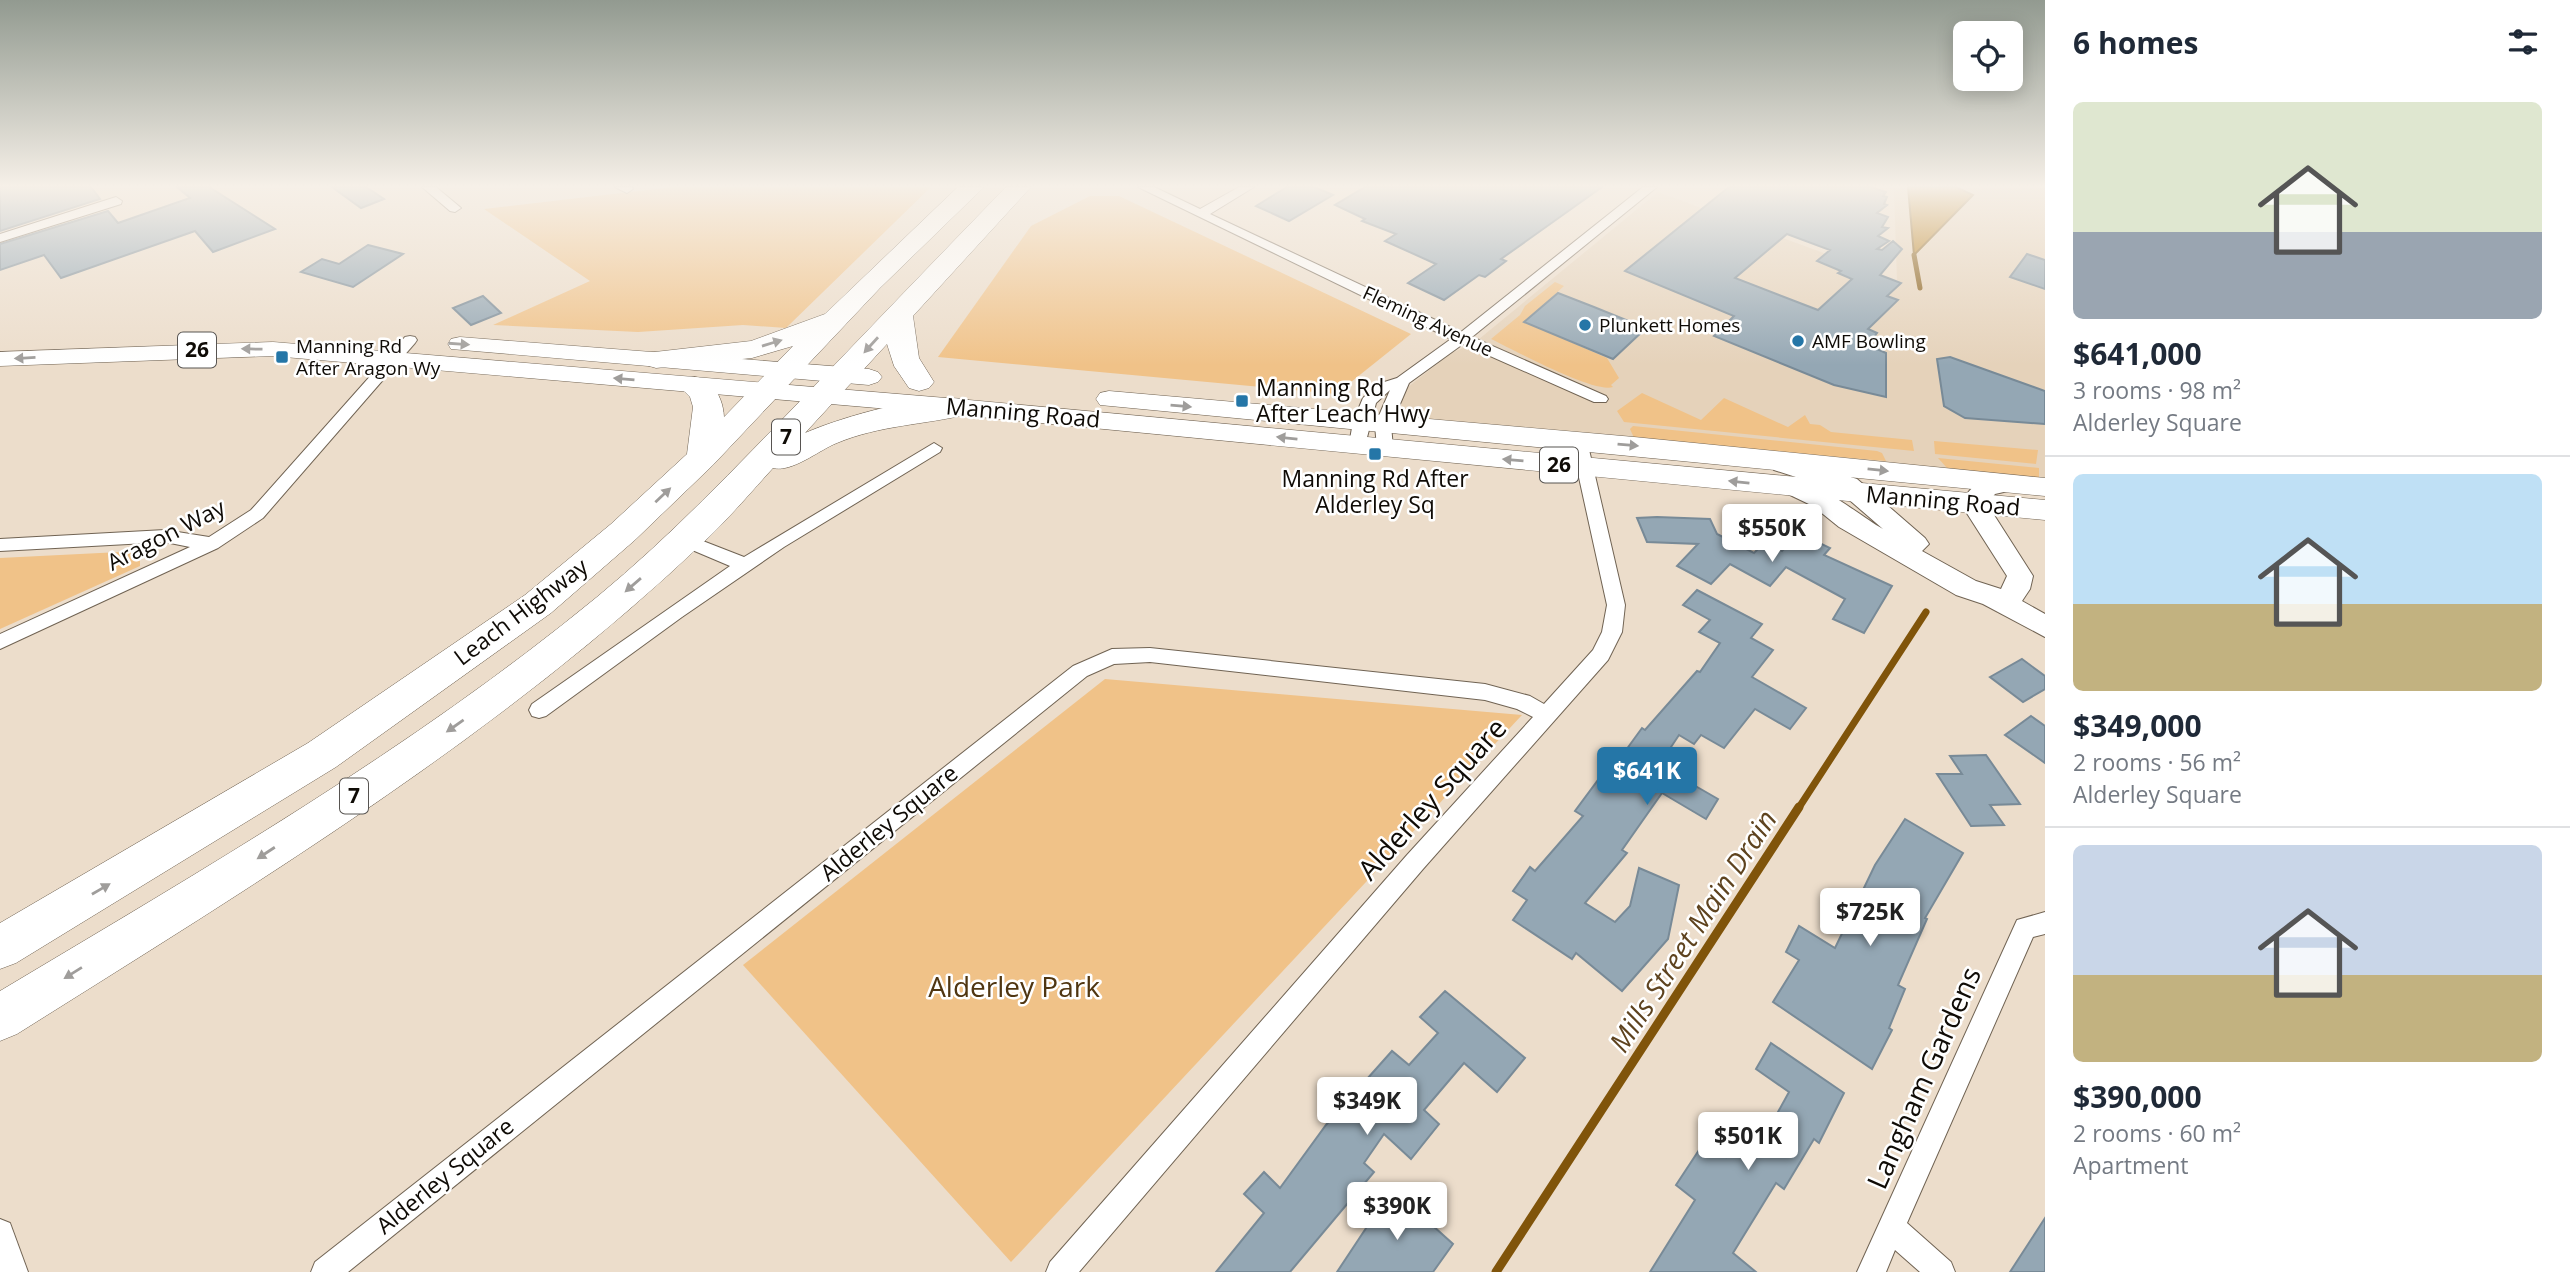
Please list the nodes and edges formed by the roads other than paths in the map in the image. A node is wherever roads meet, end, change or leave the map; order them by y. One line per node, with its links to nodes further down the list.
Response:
1 (909, 246): 6 (highway, Leach Highway / 7)
2 (963, 246): 5 (highway, Leach Highway / 7)
3 (1271, 246): 7 (street, Fleming Avenue)
4 (1577, 246): 7 (street)
5 (899, 315): 15 (highway); 17 (highway, Leach Highway / 7, one-way to 17)
6 (840, 316): 11 (highway, one-way to 6); 13 (highway, Leach Highway / 7)
7 (1462, 338): 14 (street); 18 (street, Fleming Avenue)
8 (0, 340): 9 (main road, Manning Road / 26)
9 (410, 340): 11 (main road, Manning Road / 26, one-way to 11); 12 (street, Aragon Way)
10 (0, 359): 12 (main road, Manning Road / 26, one-way to 10)
11 (656, 359): 13 (main road, Manning Road / 26)
12 (393, 360): 16 (main road, Manning Road / 26, one-way to 12); 34 (street, Aragon Way)
13 (779, 380): 16 (main road, Manning Road / 26); 17 (main road, Manning Road / 26); 23 (highway, Leach Highway / 7)
14 (1402, 381): 20 (street); 20 (street)
15 (919, 382): 17 (main road, Manning Road / 26); 20 (main road, Manning Road / 26, one-way to 20)
16 (692, 384): 23 (highway)
17 (834, 385): 19 (main road, Manning Road / 26); 26 (highway, Leach Highway / 7)
18 (1600, 399)
19 (958, 407): 20 (main road, Manning Road / 26, one-way to 19); 26 (highway)
20 (1372, 435): 21 (main road, Manning Road / 26); 25 (main road, Manning Road / 26, one-way to 20)
21 (1579, 441): 24 (main road, Manning Road / 26, one-way to 24); 25 (street, Alderley Square)
22 (934, 448): 36 (street)
23 (702, 458): 43 (highway, Leach Highway / 7, one-way to 23)
24 (1760, 458): 27 (main road, Manning Road / 26, one-way to 27); 30 (street)
25 (1586, 467): 29 (main road, Manning Road / 26, one-way to 25); 41 (street, Alderley Square)
26 (747, 477): 33 (highway, Leach Highway / 7)
27 (2008, 483): 28 (main road, Manning Road / 26); 31 (street)
28 (2045, 487)
29 (1797, 488): 30 (main road, Manning Road / 26); 37 (street)
30 (1859, 494): 31 (main road, Manning Road / 26); 37 (street)
31 (1974, 504): 32 (main road, Manning Road / 26); 37 (street)
32 (2045, 510)
33 (684, 540): 36 (street); 44 (highway, Leach Highway / 7, one-way to 44)
34 (212, 544): 35 (street); 39 (street, Aragon Way)
35 (0, 545)
36 (745, 565): 40 (street)
37 (1999, 600): 38 (street)
38 (2045, 627)
39 (0, 642)
40 (539, 710)
41 (1546, 715): 48 (street, Alderley Square); 49 (street, Alderley Square)
42 (2045, 923): 45 (street, Langham Gardens)
43 (0, 948)
44 (0, 1018)
45 (1891, 1227): 50 (street, Langham Gardens); 51 (street)
46 (0, 1233): 47 (street)
47 (14, 1272)
48 (326, 1272)
49 (1060, 1272)
50 (1871, 1272)
51 (1941, 1272)

